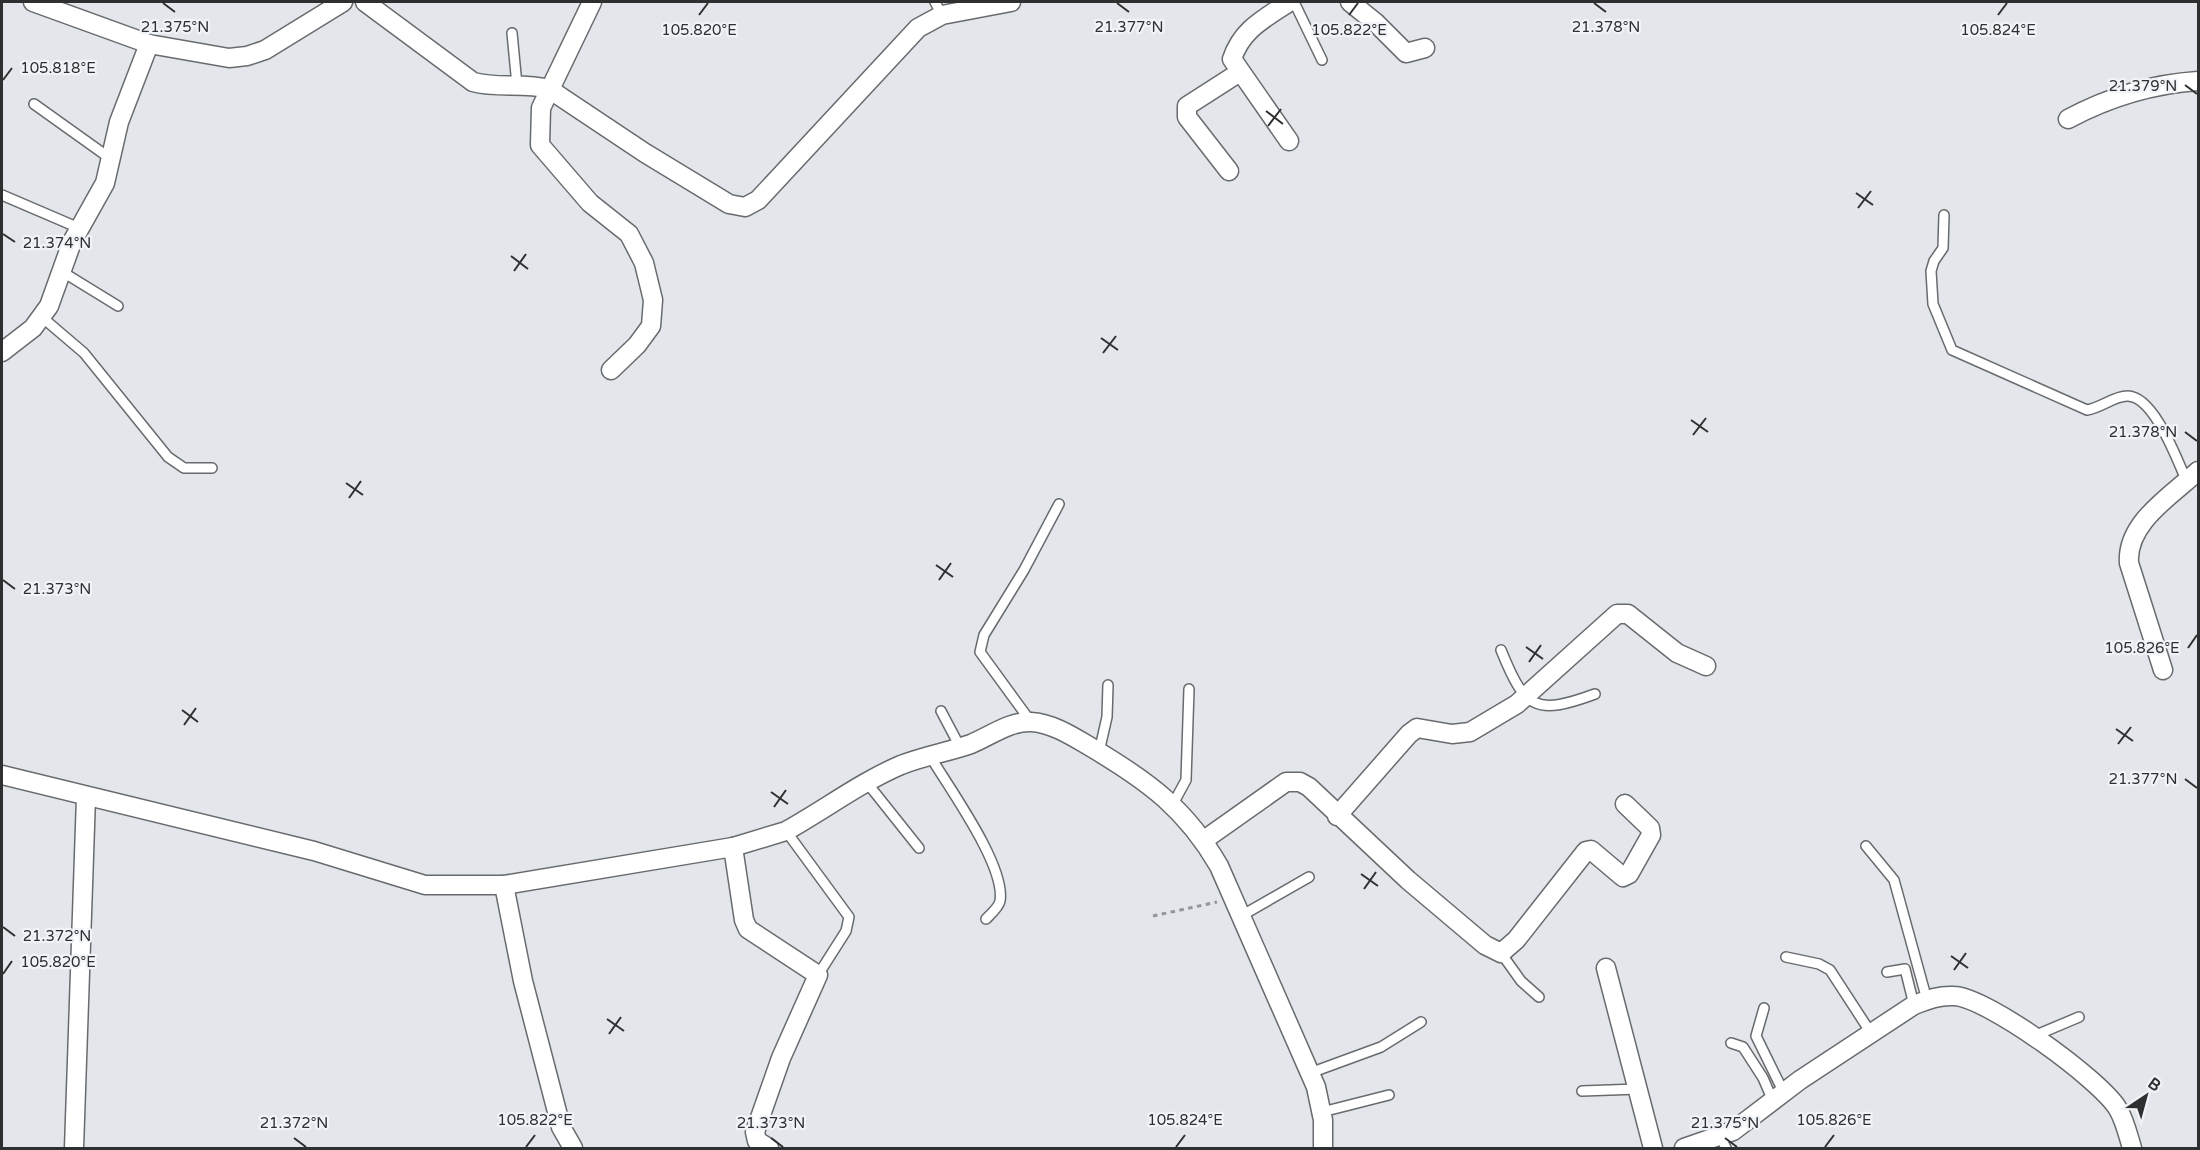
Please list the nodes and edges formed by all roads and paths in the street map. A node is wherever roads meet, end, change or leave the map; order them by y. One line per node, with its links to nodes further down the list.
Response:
1 (33, 2): 12 (street)
2 (342, 2): 12 (street)
3 (364, 2): 17 (street)
4 (592, 2): 18 (street)
5 (1011, 2): 9 (street)
6 (1289, 2): 15 (street)
7 (1294, 2): 14 (lane)
8 (1350, 2): 13 (street)
9 (990, 4): 10 (street)
10 (938, 8): 18 (street)
11 (512, 33): 17 (lane)
12 (149, 44): 22 (street)
13 (1425, 48)
14 (1322, 60)
15 (1240, 72): 21 (street); 23 (street)
16 (2199, 81): 20 (street)
17 (517, 86): 18 (street)
18 (549, 89): 31 (street)
19 (34, 104): 22 (lane)
20 (2068, 119)
21 (1289, 141)
22 (111, 159): 26 (street)
23 (1229, 171)
24 (2, 195): 26 (lane)
25 (1944, 215): 33 (lane)
26 (79, 228): 27 (street)
27 (61, 271): 28 (lane); 29 (street)
28 (118, 306)
29 (43, 318): 30 (street); 32 (lane)
30 (2, 352)
31 (611, 370)
32 (212, 468)
33 (2193, 477): 37 (street)
34 (1059, 504): 43 (lane)
35 (1501, 650): 41 (lane)
36 (1706, 666): 41 (street)
37 (2163, 670)
38 (1108, 685): 45 (lane)
39 (1189, 688): 50 (lane)
40 (1595, 694): 41 (lane)
41 (1525, 697): 52 (street)
42 (941, 711): 44 (lane)
43 (1030, 722): 44 (street); 45 (street)
44 (960, 747): 46 (street)
45 (1099, 752): 50 (street)
46 (930, 756): 48 (street); 63 (lane)
47 (2, 775): 49 (street)
48 (868, 784): 53 (street); 57 (lane)
49 (86, 797): 59 (street); 84 (street)
50 (1173, 804): 54 (street)
51 (1624, 804): 64 (street)
52 (1337, 816): 54 (street); 64 (street)
53 (786, 831): 56 (street); 68 (lane)
54 (1204, 840): 60 (street)
55 (1866, 846): 70 (lane)
56 (734, 847): 59 (street); 68 (street)
57 (919, 848)
58 (1309, 877): 62 (lane)
59 (504, 885): 85 (street)
60 (1233, 898): 61 (path); 62 (street)
61 (1153, 916)
62 (1241, 916): 77 (street)
63 (986, 919)
64 (1501, 952): 69 (lane)
65 (1786, 957): 74 (lane)
66 (1606, 968): 78 (street)
67 (1887, 972): 70 (lane)
68 (818, 975): 86 (street)
69 (1539, 997)
70 (1920, 1002): 74 (street); 75 (street)
71 (1764, 1008): 81 (lane)
72 (2079, 1017): 75 (lane)
73 (1421, 1022): 77 (lane)
74 (1871, 1033): 81 (street)
75 (2034, 1036): 90 (street)
76 (1731, 1043): 81 (lane)
77 (1310, 1073): 82 (street)
78 (1638, 1089): 79 (lane); 88 (street)
79 (1582, 1091)
80 (1389, 1095): 82 (lane)
81 (1778, 1097): 83 (street)
82 (1322, 1112): 87 (street)
83 (1723, 1142): 89 (street)
84 (74, 1149)
85 (573, 1149)
86 (769, 1149)
87 (1323, 1149)
88 (1653, 1149)
89 (1684, 1149)
90 (2132, 1149)

